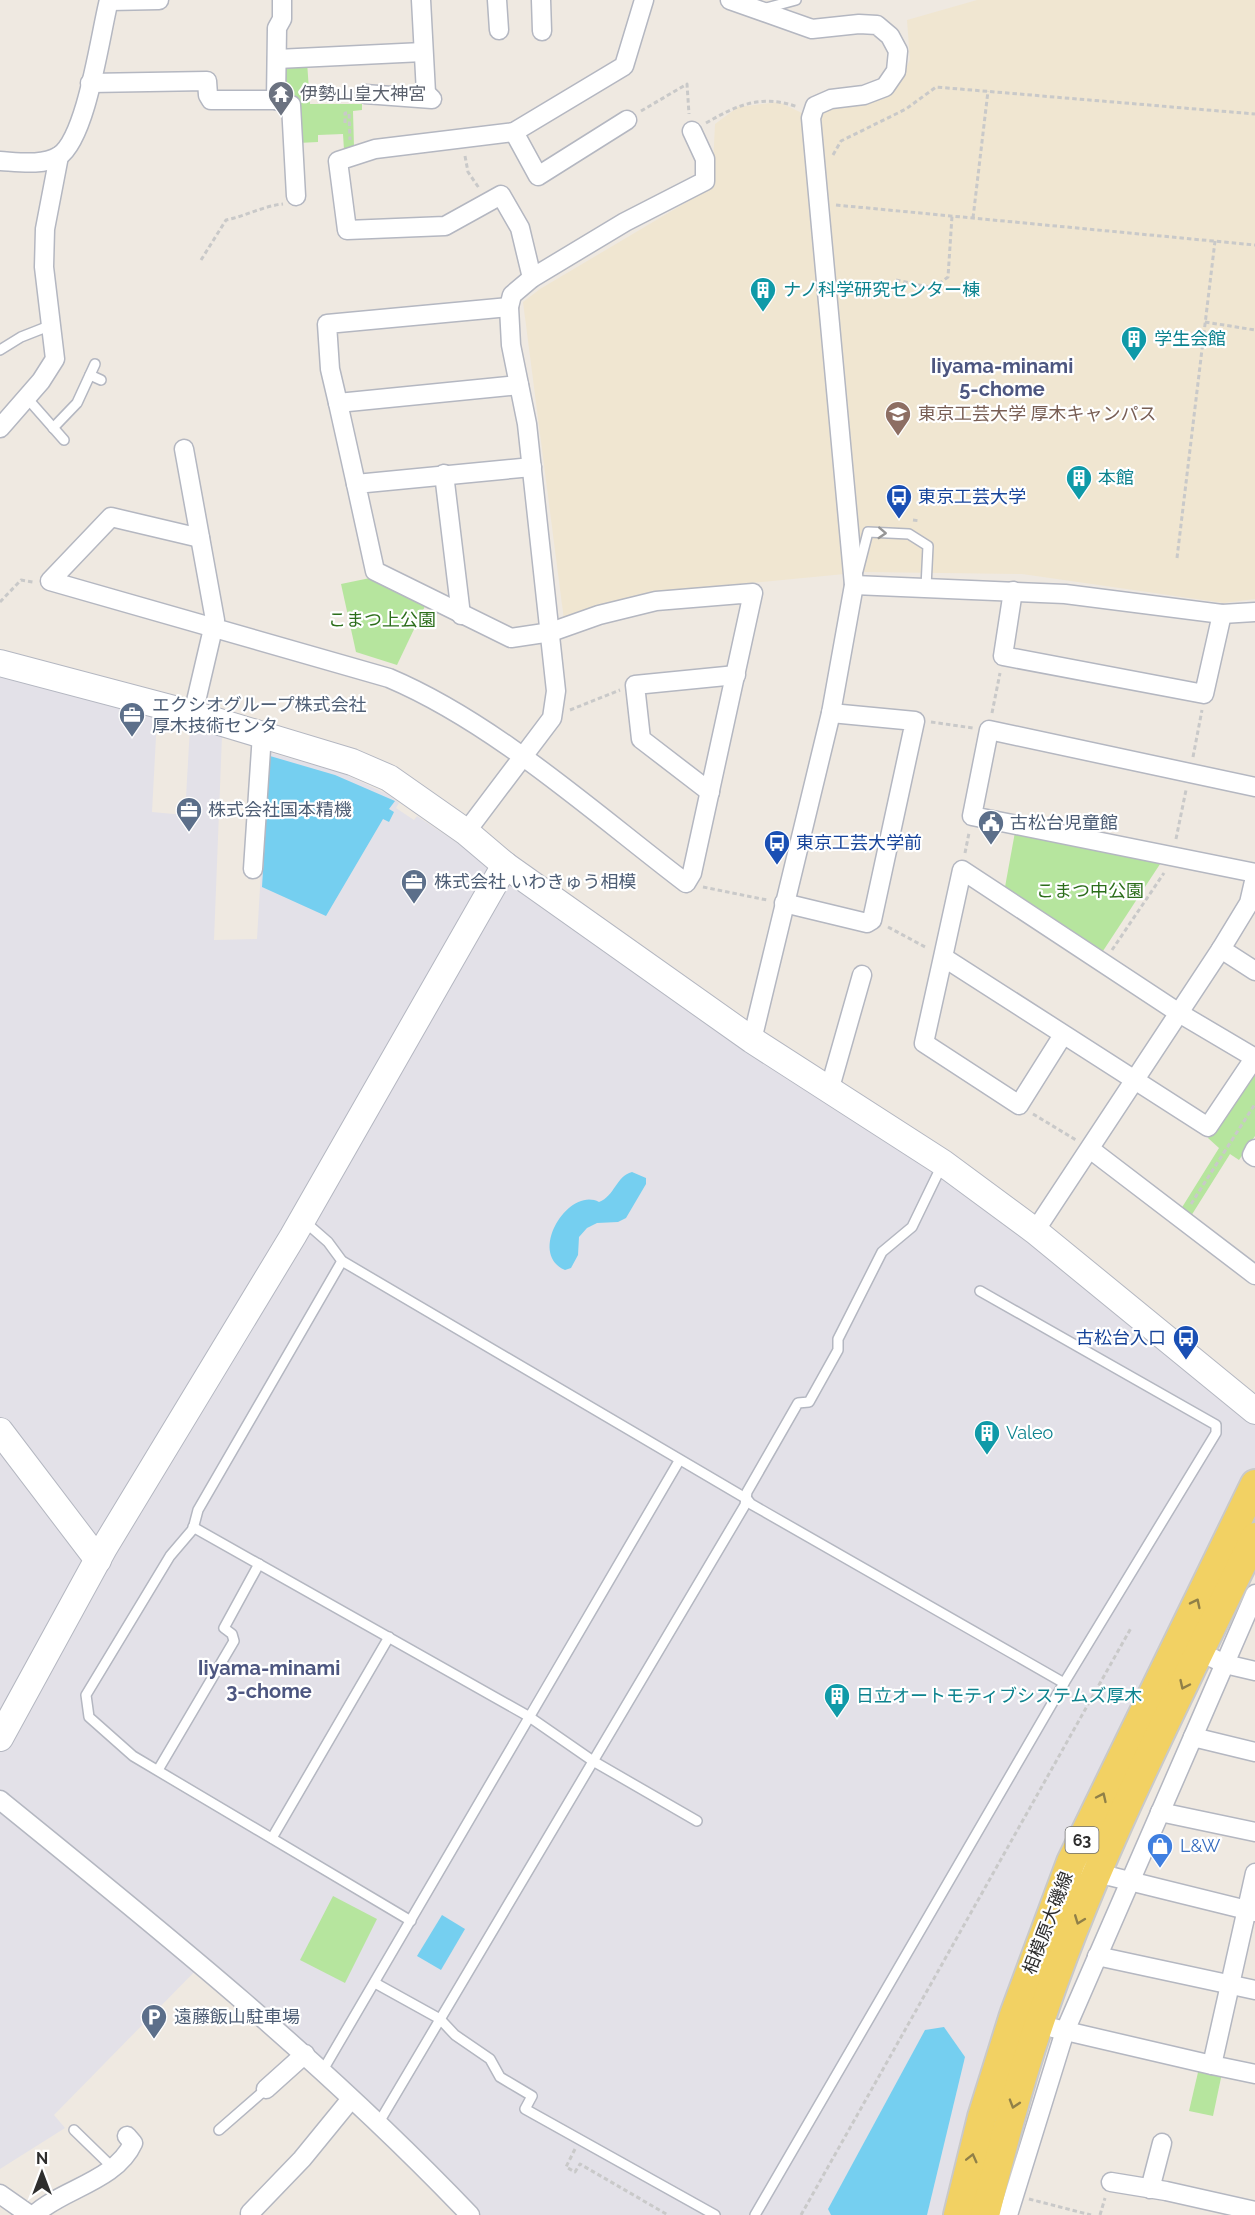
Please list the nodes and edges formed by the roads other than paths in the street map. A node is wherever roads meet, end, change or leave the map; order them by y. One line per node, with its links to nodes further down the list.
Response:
1 (159, 0): 9 (street)
2 (282, 0): 14 (street)
3 (421, 0): 13 (street)
4 (497, 0): 11 (street)
5 (541, 0): 12 (street)
6 (644, 0): 19 (street)
7 (730, 0): 10 (street)
8 (796, 0): 10 (lane)
9 (106, 4): 15 (street)
10 (758, 10): 42 (street)
11 (499, 30)
12 (540, 31)
13 (423, 52): 14 (street); 16 (street)
14 (278, 59): 17 (street)
15 (90, 83): 17 (street); 21 (street)
16 (365, 94)
17 (276, 100): 23 (street)
18 (627, 120): 19 (street)
19 (514, 132): 24 (street)
20 (692, 132): 24 (street)
21 (59, 156): 22 (street); 26 (street)
22 (0, 161)
23 (296, 196)
24 (532, 278): 25 (street)
25 (509, 307): 31 (street); 33 (street)
26 (49, 326): 27 (lane); 32 (street)
27 (0, 350)
28 (95, 364): 29 (lane)
29 (90, 375): 30 (lane); 35 (lane)
30 (101, 380)
31 (519, 385): 33 (street); 38 (street)
32 (27, 398): 34 (street); 35 (lane)
33 (338, 403): 40 (street)
34 (0, 428)
35 (53, 428): 36 (lane)
36 (64, 440)
37 (183, 449): 41 (street)
38 (532, 467): 39 (street); 49 (street)
39 (444, 474): 40 (street); 47 (street)
40 (356, 484): 47 (street)
41 (200, 538): 48 (street); 48 (street)
42 (854, 585): 43 (street); 43 (lane, one-way to 43); 52 (street)
43 (926, 587): 44 (street)
44 (1013, 591): 46 (street); 46 (street)
45 (1255, 612): 46 (street)
46 (1222, 614)
47 (461, 615): 49 (street)
48 (214, 629): 53 (street); 55 (street)
49 (550, 632): 51 (street); 55 (street)
50 (0, 663): 53 (street)
51 (736, 675): 57 (street); 57 (street)
52 (831, 713): 62 (street); 62 (street)
53 (194, 714): 54 (street)
54 (262, 734): 58 (street); 59 (street)
55 (523, 759): 57 (street); 58 (street)
56 (1255, 787): 61 (street)
57 (710, 792)
58 (466, 832): 60 (street)
59 (249, 860)
60 (505, 865): 70 (street); 77 (street)
61 (1255, 875): 63 (street)
62 (784, 903): 70 (street)
63 (1252, 904): 64 (street)
64 (1221, 949): 66 (street); 68 (street)
65 (944, 957): 68 (street); 69 (street); 69 (street)
66 (1255, 971)
67 (862, 975): 72 (street)
68 (1179, 1013): 71 (street); 71 (street)
69 (1063, 1035): 71 (street)
70 (752, 1040): 72 (street)
71 (1134, 1080): 73 (street)
72 (829, 1091): 76 (street)
73 (1090, 1149): 78 (street); 80 (street)
74 (1255, 1149): 75 (street)
75 (1255, 1157)
76 (943, 1163): 78 (street); 86 (lane)
77 (302, 1220): 79 (lane); 89 (street)
78 (1035, 1231): 82 (street)
79 (342, 1261): 84 (lane); 87 (lane)
80 (1255, 1275)
81 (980, 1291): 96 (lane)
82 (1255, 1411)
83 (0, 1431): 89 (street)
84 (679, 1461): 86 (lane); 97 (lane)
85 (1255, 1484): 93 (main road, 相模原大磯線 / 63, one-way to 85)
86 (747, 1499): 96 (lane); 101 (lane)
87 (193, 1527): 90 (lane); 102 (lane)
88 (1255, 1537): 93 (main road, 相模原大磯線 / 63)
89 (98, 1560): 99 (street)
90 (259, 1564): 92 (lane); 102 (lane)
91 (1255, 1594): 94 (street)
92 (389, 1638): 97 (lane); 107 (lane)
93 (1189, 1646): 94 (street); 108 (main road, 相模原大磯線 / 63, one-way to 93); 110 (main road, 相模原大磯線 / 63, one-way to 110)
94 (1225, 1664): 95 (street); 98 (street)
95 (1255, 1671)
96 (1064, 1683): 142 (lane)
97 (528, 1716): 101 (lane); 113 (lane)
98 (1193, 1737): 100 (street); 104 (street)
99 (0, 1738)
100 (1255, 1752)
101 (593, 1761): 105 (lane); 118 (lane)
102 (158, 1770): 107 (lane)
103 (0, 1800): 120 (street)
104 (1160, 1812): 106 (street); 111 (street)
105 (697, 1821)
106 (1255, 1832)
107 (272, 1838): 113 (lane)
108 (1071, 1862): 110 (street); 119 (main road, 相模原大磯線 / 63)
109 (1255, 1873): 112 (street)
110 (1096, 1874): 111 (street); 119 (main road, 相模原大磯線 / 63, one-way to 119)
111 (1130, 1882): 112 (street); 114 (street)
112 (1251, 1911): 116 (street)
113 (411, 1920): 115 (lane)
114 (1097, 1956): 116 (street); 119 (street)
115 (375, 1983): 118 (lane); 122 (lane)
116 (1230, 1985): 117 (street); 121 (street)
117 (1255, 1990)
118 (440, 2019): 126 (lane); 141 (lane)
119 (1039, 2024): 121 (street); 143 (main road, 相模原大磯線 / 63, one-way to 119); 144 (main road, 相模原大磯線 / 63, one-way to 144); 145 (street)
120 (304, 2054): 122 (street); 124 (street)
121 (1212, 2065): 123 (street)
122 (324, 2070): 125 (street)
123 (1255, 2074)
124 (266, 2089): 128 (lane)
125 (351, 2099): 126 (street); 133 (street)
126 (378, 2124): 140 (street)
127 (74, 2130): 132 (lane)
128 (219, 2130)
129 (127, 2136): 132 (street)
130 (1162, 2143): 135 (street)
131 (279, 2155): 133 (street)
132 (111, 2166): 139 (street)
133 (293, 2167): 138 (street)
134 (1111, 2182): 135 (street)
135 (1150, 2189): 137 (street)
136 (0, 2194): 139 (street)
137 (1255, 2211)
138 (250, 2213)
139 (32, 2215)
140 (470, 2215)
141 (716, 2215)
142 (755, 2215)
143 (958, 2215)
144 (986, 2215)
145 (1008, 2215)

